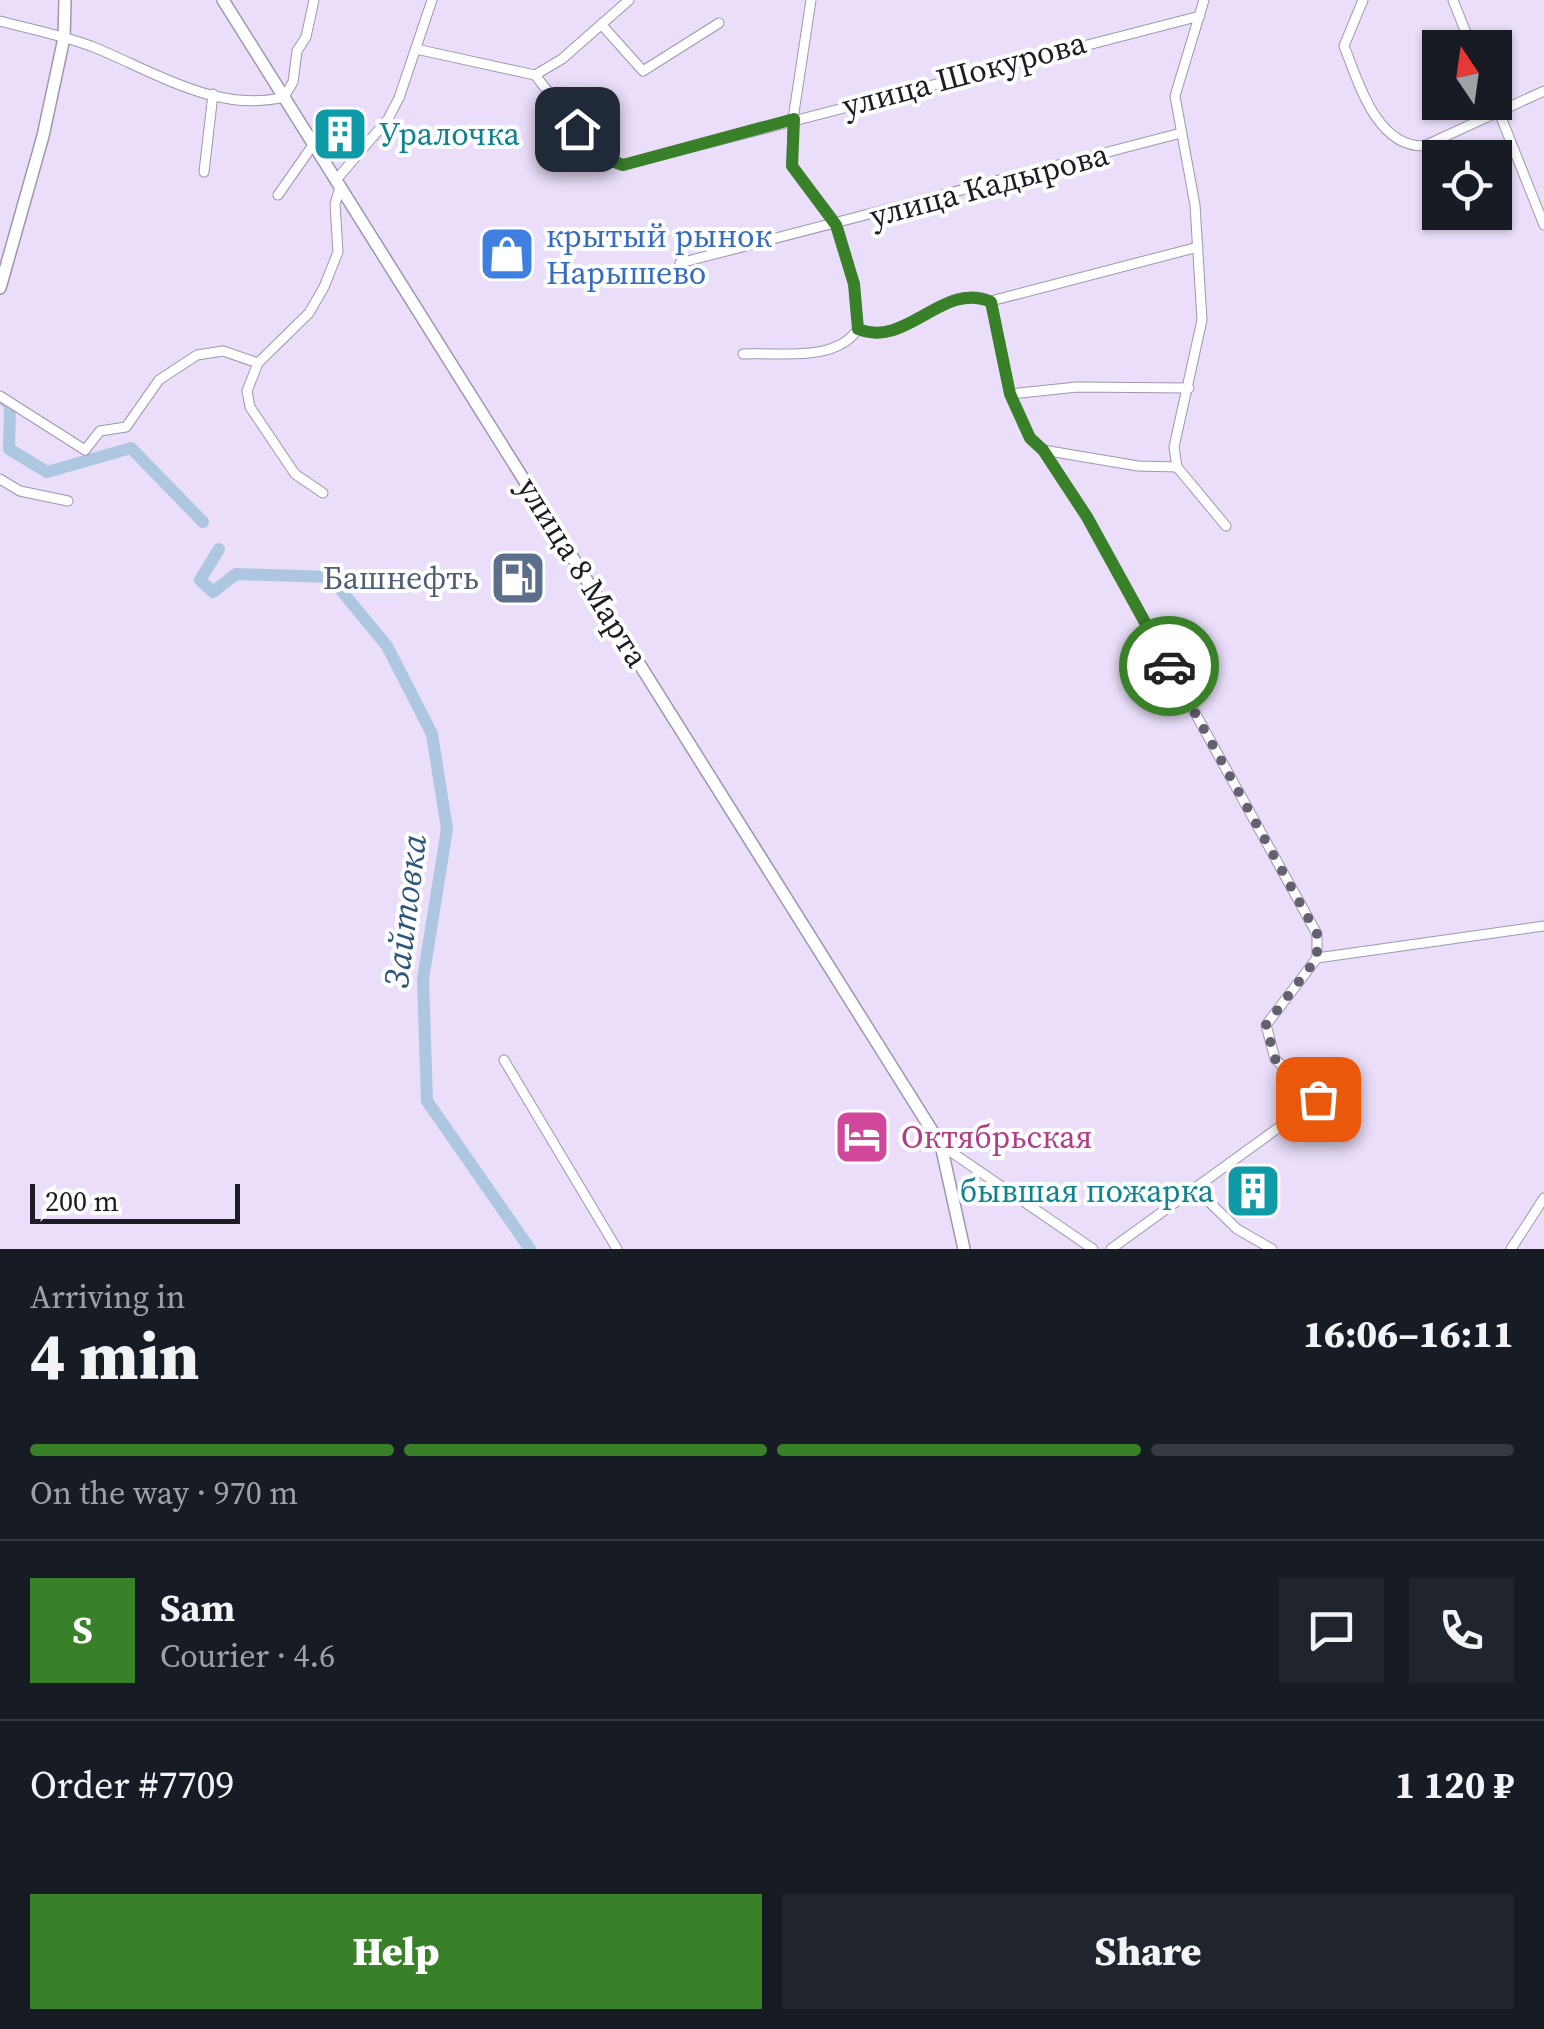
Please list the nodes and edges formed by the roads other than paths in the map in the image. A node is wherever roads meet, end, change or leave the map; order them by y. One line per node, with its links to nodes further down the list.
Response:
1 (65, 0): 15 (main road)
2 (223, 0): 20 (main road, улица 8 Марта)
3 (314, 0): 20 (street)
4 (432, 0): 16 (street)
5 (629, 0): 13 (street)
6 (811, 0): 22 (street)
7 (1204, 0): 10 (street)
8 (1363, 0): 23 (street)
9 (1453, 0): 14 (street)
10 (1200, 16): 22 (street, улица Шокурова); 25 (street)
11 (0, 21): 15 (street)
12 (719, 22): 13 (street)
13 (601, 24): 17 (street)
14 (1465, 30)
15 (64, 38): 19 (street); 34 (main road)
16 (416, 49): 17 (street); 28 (street)
17 (535, 75): 22 (street, улица Шокурова)
18 (1544, 90): 21 (street)
19 (213, 94): 20 (street); 27 (street)
20 (284, 97): 26 (main road, улица 8 Марта)
21 (1512, 101)
22 (794, 119): 30 (street)
23 (1472, 120)
24 (1501, 120): 31 (street)
25 (1181, 133): 30 (street, улица Кадырова); 32 (street)
26 (313, 145): 28 (main road, улица 8 Марта); 29 (street)
27 (204, 172)
28 (338, 184): 38 (street); 51 (main road, улица 8 Марта)
29 (278, 195)
30 (836, 225): 33 (street, улица Кадырова); 36 (street)
31 (1544, 225)
32 (1198, 247): 35 (street); 39 (street)
33 (680, 263)
34 (0, 288)
35 (991, 302): 36 (street); 40 (street)
36 (858, 329): 37 (street)
37 (743, 354)
38 (258, 363): 41 (street); 45 (street)
39 (1188, 388): 40 (street); 43 (street)
40 (1010, 394): 42 (street)
41 (0, 396)
42 (1043, 450): 43 (street); 49 (street)
43 (1177, 467): 47 (street)
44 (0, 479): 46 (street)
45 (323, 493)
46 (68, 501)
47 (1226, 526)
48 (1544, 926): 49 (street)
49 (1317, 958): 52 (street)
50 (504, 1060): 54 (street)
51 (940, 1146): 55 (main road, улица 8 Марта); 56 (street)
52 (1195, 1188): 57 (street); 58 (street)
53 (1544, 1198): 59 (street)
54 (617, 1249)
55 (964, 1249)
56 (1093, 1249)
57 (1111, 1249)
58 (1272, 1249)
59 (1512, 1249)

